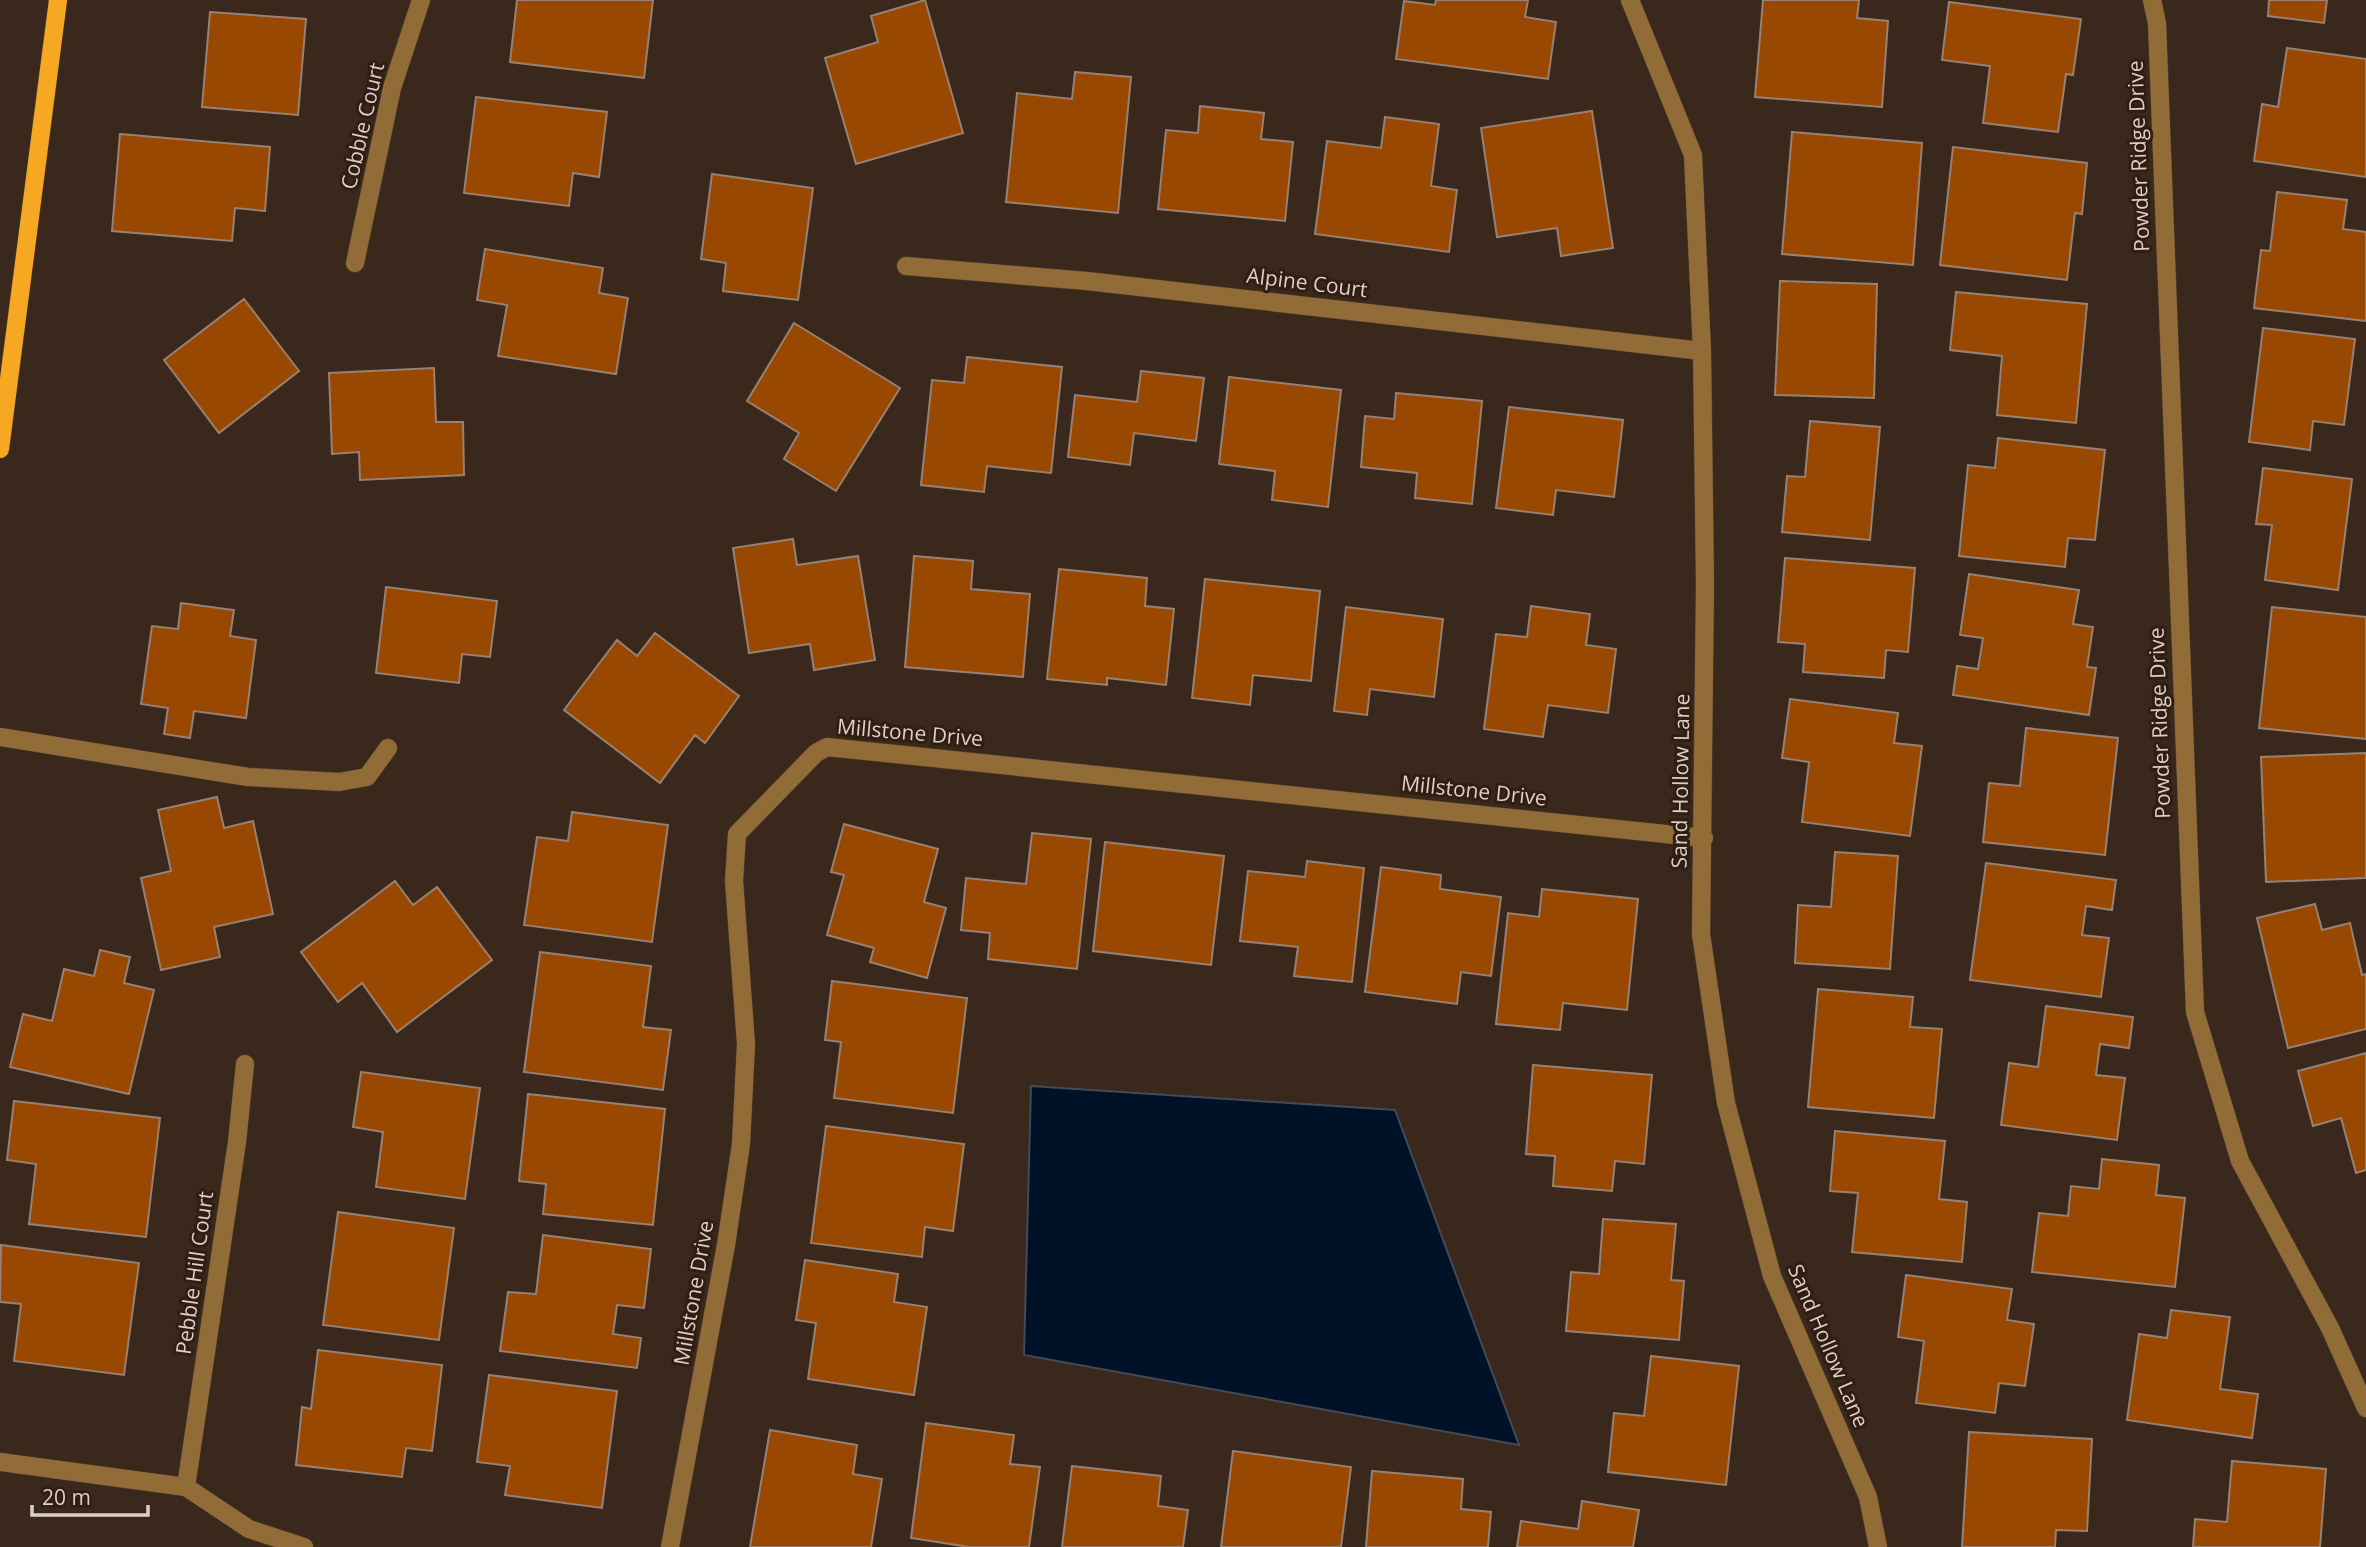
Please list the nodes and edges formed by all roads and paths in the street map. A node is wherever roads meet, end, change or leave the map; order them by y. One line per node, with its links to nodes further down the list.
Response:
1 (58, 0): 8 (main road)
2 (421, 0): 5 (street, Cobble Court)
3 (1630, 0): 7 (street, Sand Hollow Lane)
4 (2152, 0): 13 (street, Powder Ridge Drive)
5 (355, 263)
6 (906, 266): 7 (street, Alpine Court)
7 (1702, 352): 11 (street, Sand Hollow Lane)
8 (0, 449)
9 (0, 737): 10 (street)
10 (388, 748)
11 (1704, 838): 17 (street, Millstone Drive); 18 (street, Sand Hollow Lane)
12 (245, 1064): 15 (street, Pebble Hill Court)
13 (2366, 1408)
14 (0, 1462): 15 (street)
15 (186, 1487): 16 (street)
16 (304, 1547)
17 (670, 1547)
18 (1878, 1547)

